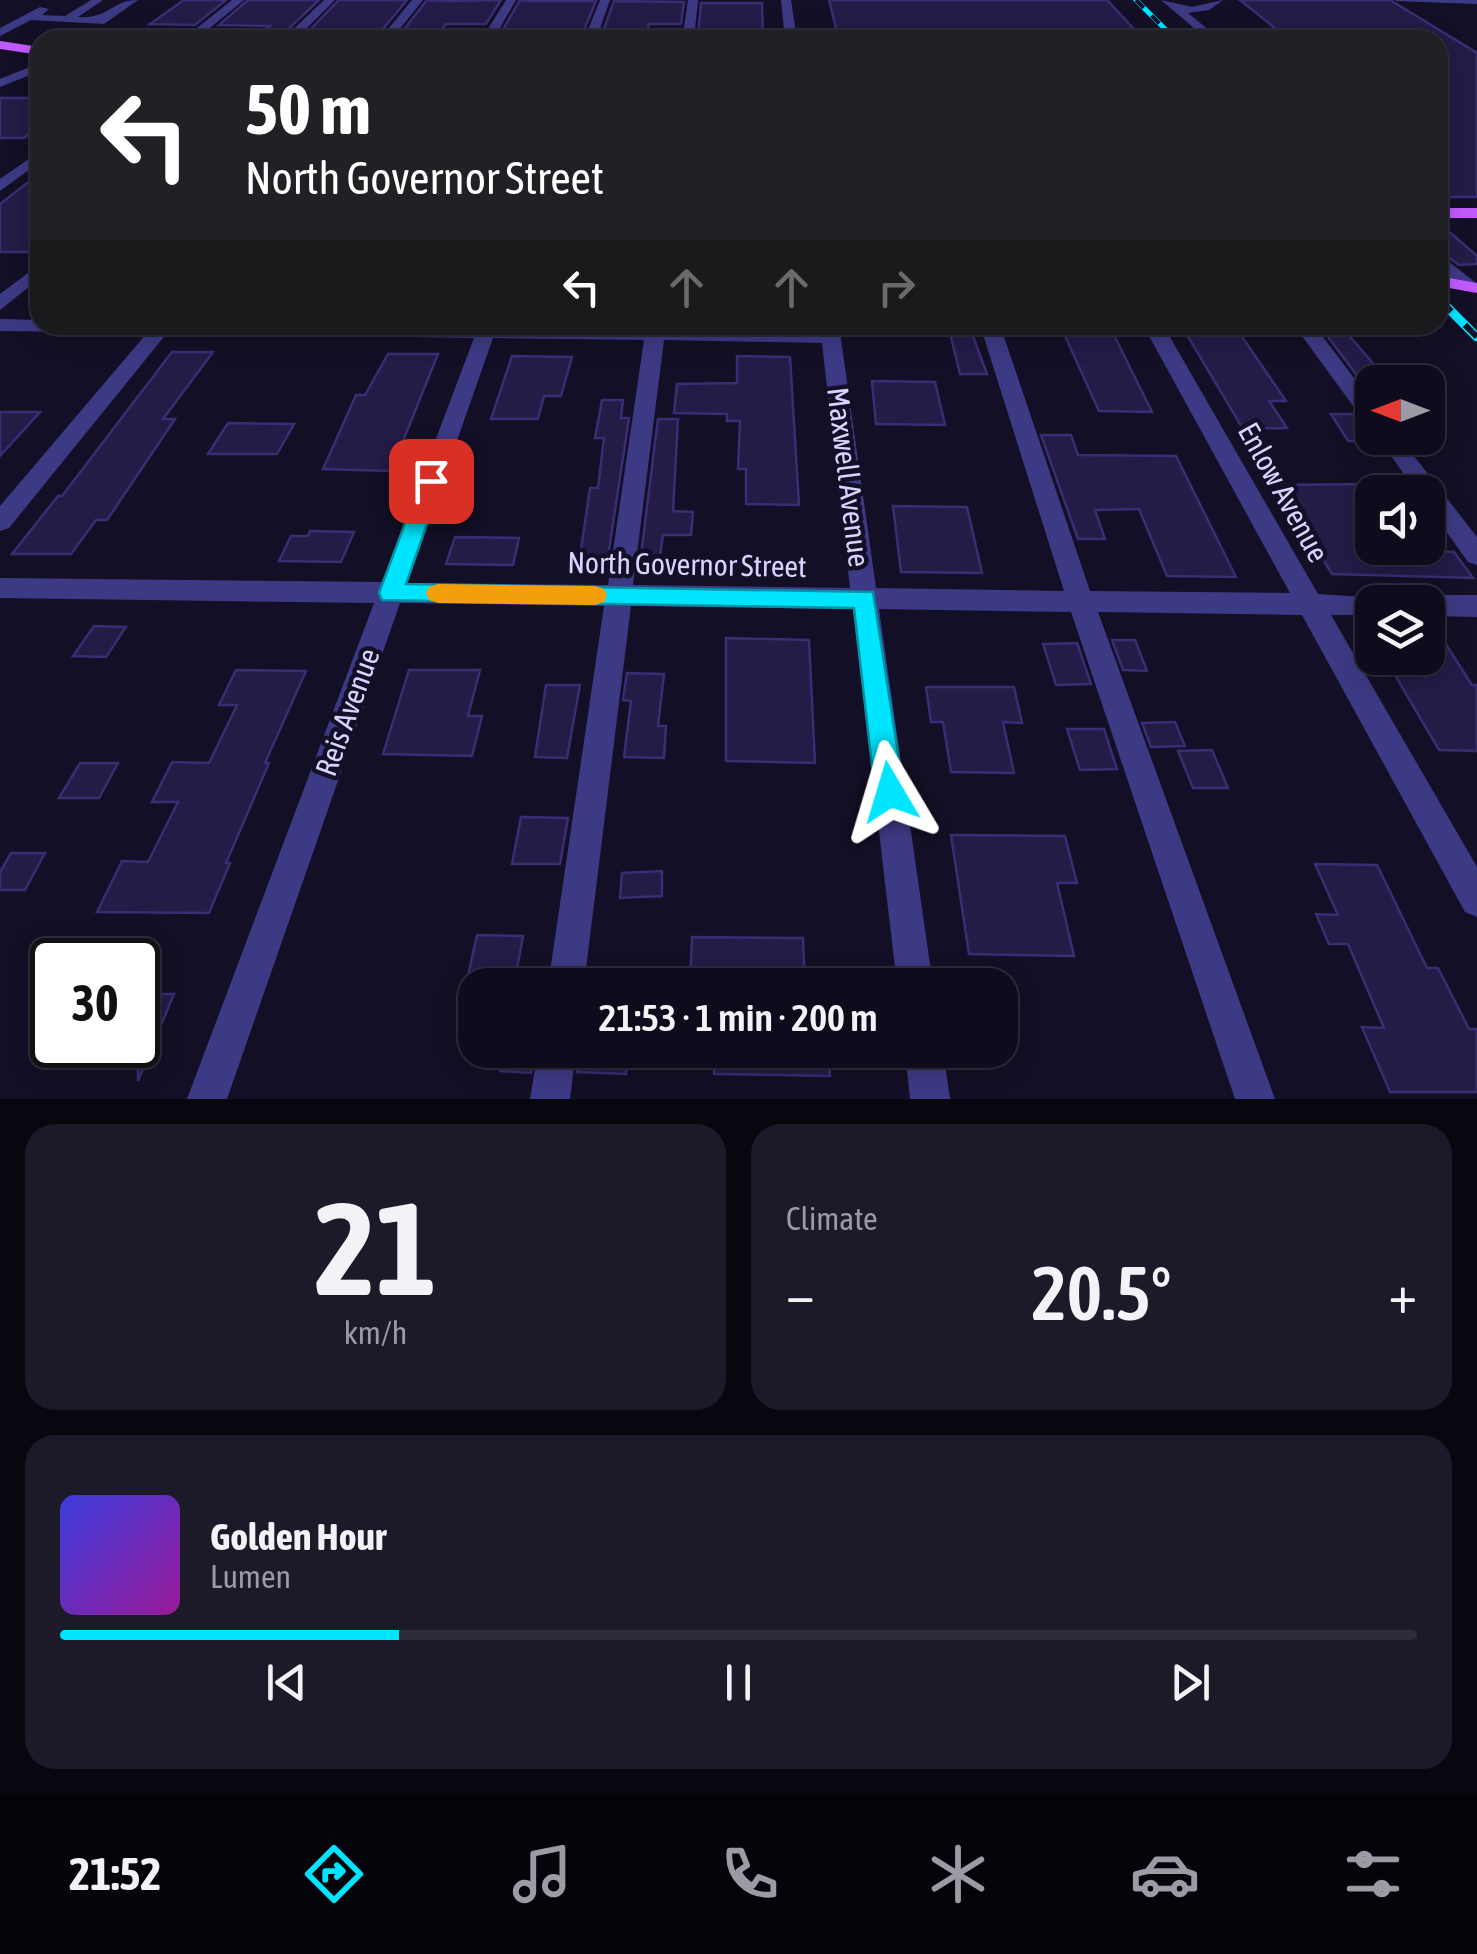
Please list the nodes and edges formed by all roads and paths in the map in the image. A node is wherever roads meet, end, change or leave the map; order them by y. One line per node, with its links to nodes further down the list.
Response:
1 (60, 0): 17 (street)
2 (98, 0): 18 (street)
3 (133, 0): 18 (street)
4 (240, 0): 19 (street)
5 (330, 0): 20 (street)
6 (418, 0): 21 (street)
7 (511, 0): 22 (street)
8 (604, 0): 23 (street)
9 (693, 0): 24 (street)
10 (786, 0): 25 (street)
11 (1218, 0): 15 (street)
12 (1439, 0): 13 (street); 14 (street); 16 (street)
13 (1401, 1)
14 (1477, 1)
15 (1168, 2): 26 (street)
16 (1465, 15)
17 (30, 17): 18 (street); 27 (street)
18 (70, 17)
19 (201, 30)
20 (298, 30)
21 (393, 30)
22 (493, 30)
23 (594, 30)
24 (689, 30)
25 (790, 30)
26 (1202, 30)
27 (0, 33)
28 (0, 45): 29 (main road)
29 (30, 50)
30 (30, 71): 31 (street)
31 (0, 84): 32 (street)
32 (30, 87)
33 (30, 163): 34 (street)
34 (0, 186)
35 (1448, 213): 36 (main road)
36 (1477, 214)
37 (1448, 266): 40 (street)
38 (30, 277): 41 (street)
39 (1448, 283): 40 (main road)
40 (1474, 287)
41 (0, 304)
42 (0, 325): 43 (street)
43 (30, 325)
44 (156, 335): 53 (street)
45 (484, 335): 56 (street, Reis Avenue)
46 (654, 335): 57 (street)
47 (831, 335): 58 (street, Maxwell Avenue)
48 (993, 335): 59 (street)
49 (1159, 335): 60 (street, Enlow Avenue)
50 (1311, 335): 51 (street)
51 (1355, 393)
52 (1401, 455): 54 (street)
53 (0, 522)
54 (1477, 555)
55 (0, 588): 56 (street, North Governor Street)
56 (390, 593): 57 (street, North Governor Street); 69 (street, Reis Avenue)
57 (619, 596): 58 (street, North Governor Street); 65 (street)
58 (864, 599): 59 (street, North Governor Street); 66 (street, Maxwell Avenue)
59 (1081, 602): 60 (street, North Governor Street); 72 (street)
60 (1310, 604): 61 (street, North Governor Street); 64 (street, Enlow Avenue)
61 (1355, 605)
62 (1445, 606): 63 (street)
63 (1477, 606)
64 (1477, 900)
65 (568, 968)
66 (913, 968)
67 (554, 1068): 70 (street)
68 (926, 1068): 71 (street)
69 (207, 1099)
70 (550, 1099)
71 (930, 1099)
72 (1255, 1099)

